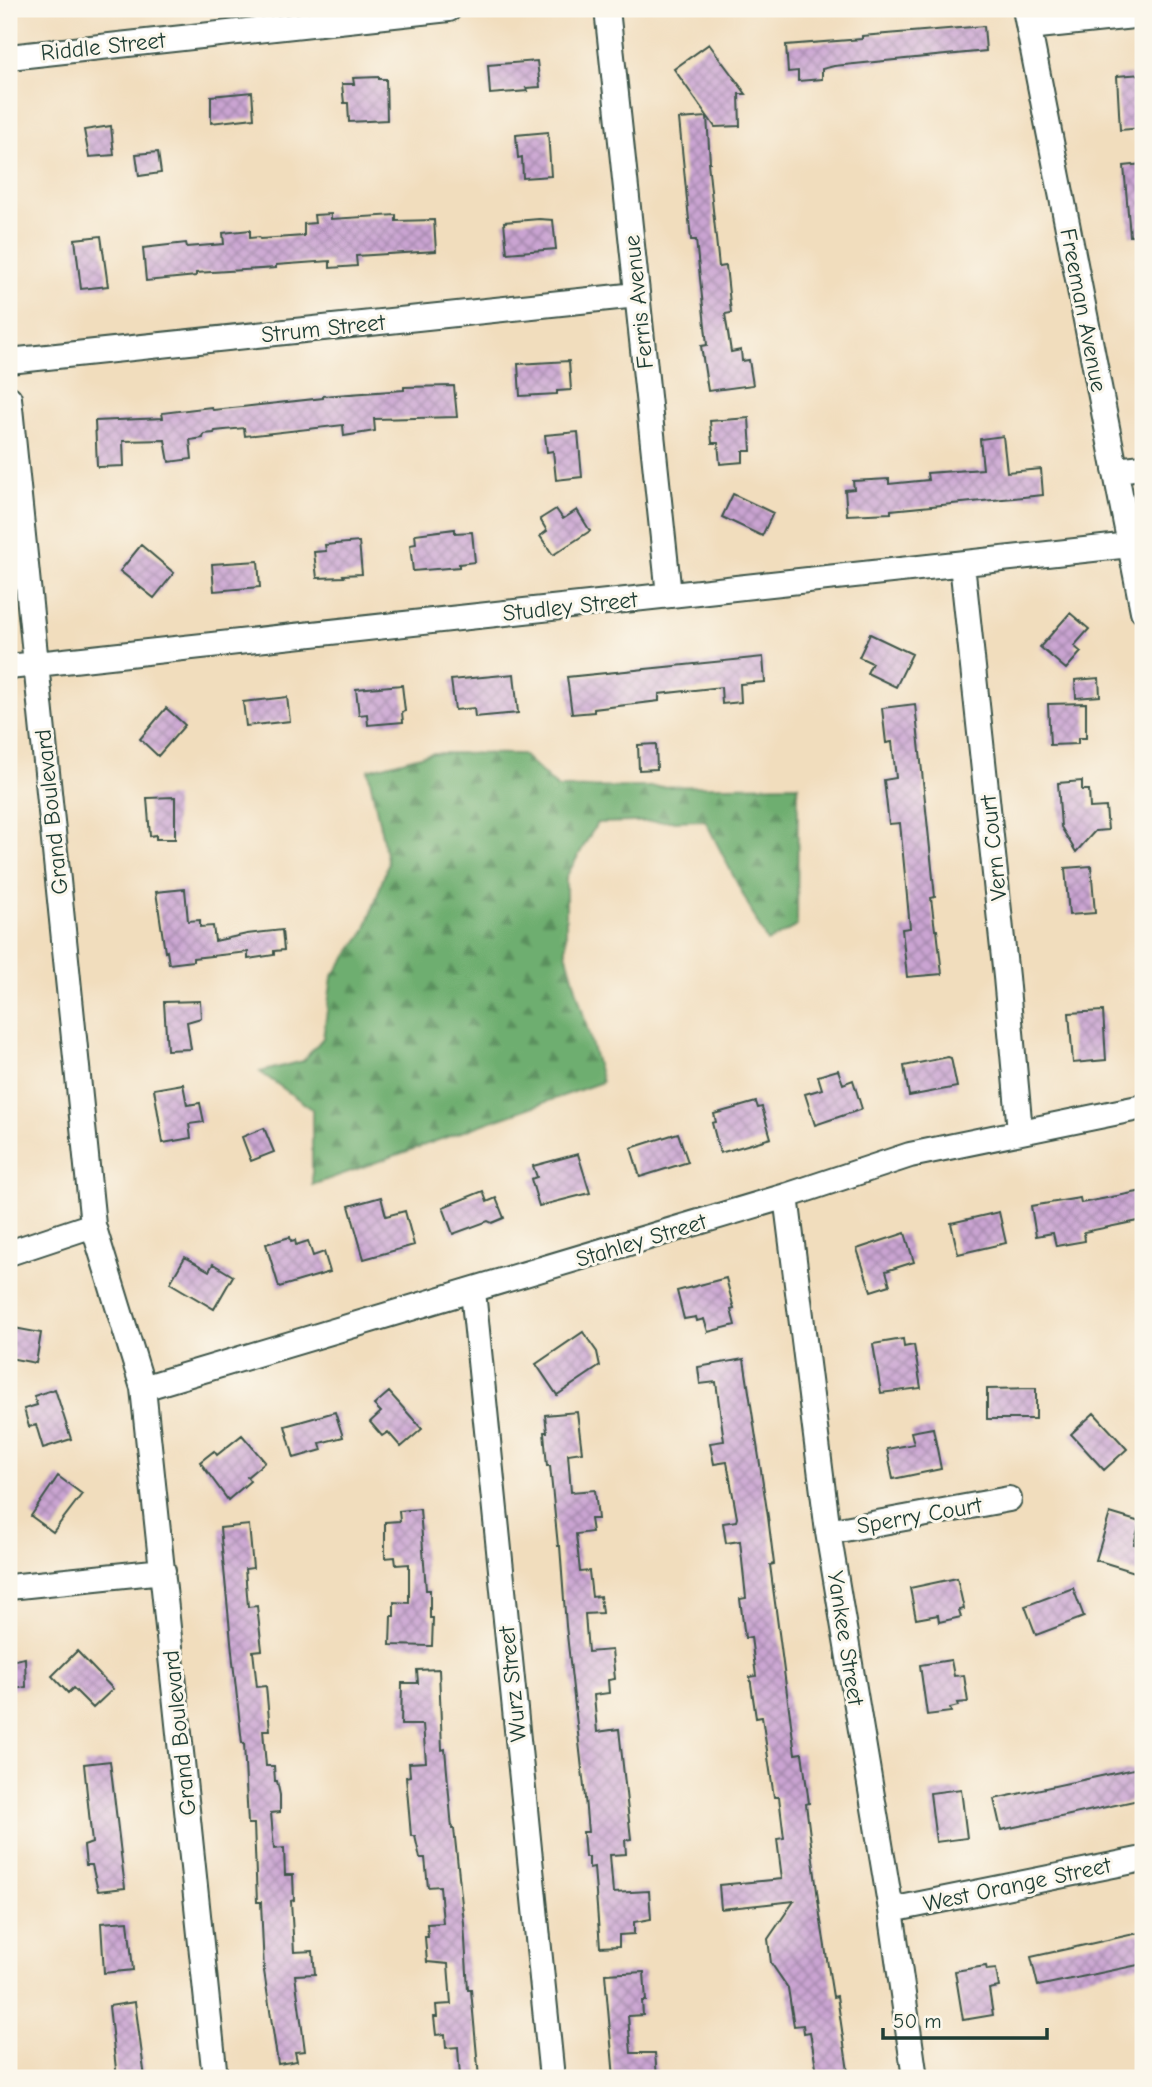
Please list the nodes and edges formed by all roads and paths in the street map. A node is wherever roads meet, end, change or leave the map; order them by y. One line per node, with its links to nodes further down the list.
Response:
1 (449, 9): 5 (street, Riddle Street)
2 (607, 9): 6 (street, Ferris Avenue)
3 (1143, 15): 4 (street)
4 (1027, 18): 10 (street, Freeman Avenue)
5 (9, 57)
6 (637, 295): 7 (street, Strum Street); 13 (street, Ferris Avenue)
7 (9, 361)
8 (9, 398): 15 (street, Grand Boulevard)
9 (1143, 467): 10 (street)
10 (1115, 470): 11 (street, Freeman Avenue)
11 (1130, 545): 12 (street, Studley Street); 14 (street, Freeman Avenue)
12 (962, 564): 13 (street, Studley Street); 18 (street, Vern Court)
13 (669, 595): 15 (street, Studley Street)
14 (1143, 611)
15 (36, 664): 16 (street, Studley Street); 20 (street, Grand Boulevard)
16 (9, 667)
17 (1143, 1107): 18 (street, Stahley Street)
18 (1020, 1131): 19 (street, Stahley Street)
19 (786, 1196): 22 (street, Stahley Street); 25 (street, Yankee Street)
20 (93, 1225): 21 (street); 23 (street, Grand Boulevard)
21 (9, 1253)
22 (473, 1291): 23 (street, Stahley Street); 31 (street, Wurz Street)
23 (143, 1388): 26 (street, Grand Boulevard)
24 (1009, 1499): 25 (street, Sperry Court)
25 (828, 1532): 29 (street, Yankee Street)
26 (163, 1571): 27 (street); 30 (street, Grand Boulevard)
27 (9, 1587)
28 (1143, 1859): 29 (street, West Orange Street)
29 (891, 1910): 32 (street, Yankee Street)
30 (215, 2078)
31 (552, 2078)
32 (915, 2078)

